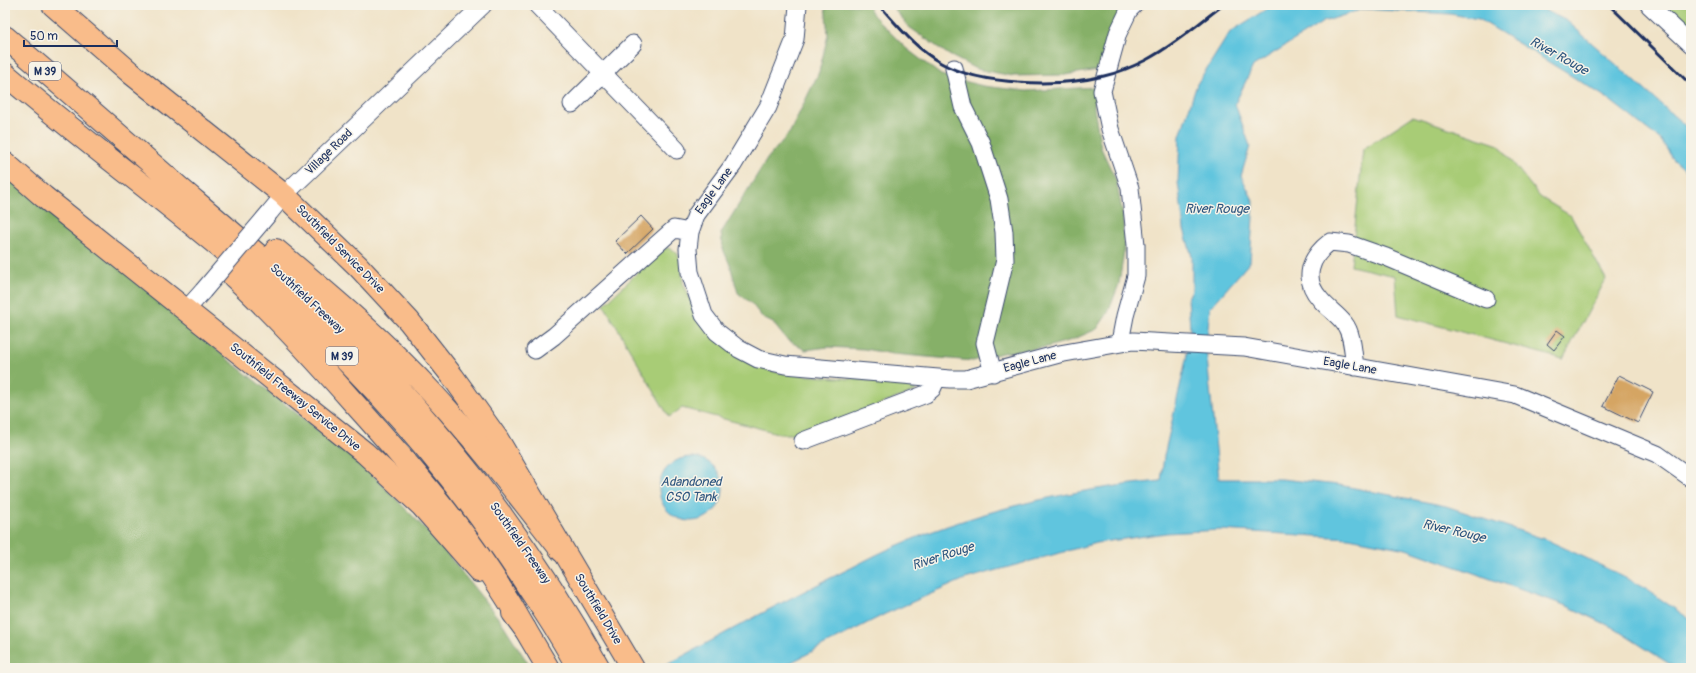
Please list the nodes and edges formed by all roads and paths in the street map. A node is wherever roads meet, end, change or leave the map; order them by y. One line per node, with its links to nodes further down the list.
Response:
1 (53, 5): 18 (main road, Southfield Service Drive)
2 (483, 5): 18 (street, Village Road)
3 (537, 5): 12 (street)
4 (798, 5): 19 (street, Eagle Lane)
5 (1134, 5): 22 (street)
6 (1649, 5): 9 (street)
7 (5, 37): 14 (main road, Southfield Freeway / M 39)
8 (633, 44): 12 (street)
9 (1691, 44)
10 (954, 68): 25 (street)
11 (5, 74): 15 (main road, Southfield Freeway / M 39)
12 (603, 74): 13 (street); 16 (street)
13 (572, 104)
14 (86, 105): 29 (main road); 31 (main road, Southfield Freeway / M 39)
15 (62, 122): 30 (main road); 31 (main road, Southfield Freeway / M 39)
16 (677, 150)
17 (5, 163): 21 (main road, Southfield Freeway Service Drive)
18 (284, 195): 21 (street, Village Road, bridge); 29 (main road, Southfield Service Drive)
19 (690, 232): 23 (street); 26 (street, Eagle Lane)
20 (1486, 299): 24 (street)
21 (186, 310): 30 (main road, Southfield Freeway Service Drive)
22 (1127, 342): 24 (street, Eagle Lane); 25 (street, Eagle Lane)
23 (535, 350)
24 (1355, 367): 28 (street, Eagle Lane)
25 (993, 373): 26 (street, Eagle Lane)
26 (937, 378): 27 (street)
27 (803, 441)
28 (1691, 478)
29 (562, 551): 35 (main road, Southfield Drive)
30 (526, 629): 32 (main road, Southfield Freeway Service Drive)
31 (572, 638): 33 (main road, Southfield Freeway / M 39); 34 (main road, Southfield Freeway / M 39)
32 (544, 662)
33 (578, 668)
34 (599, 668)
35 (633, 668)

